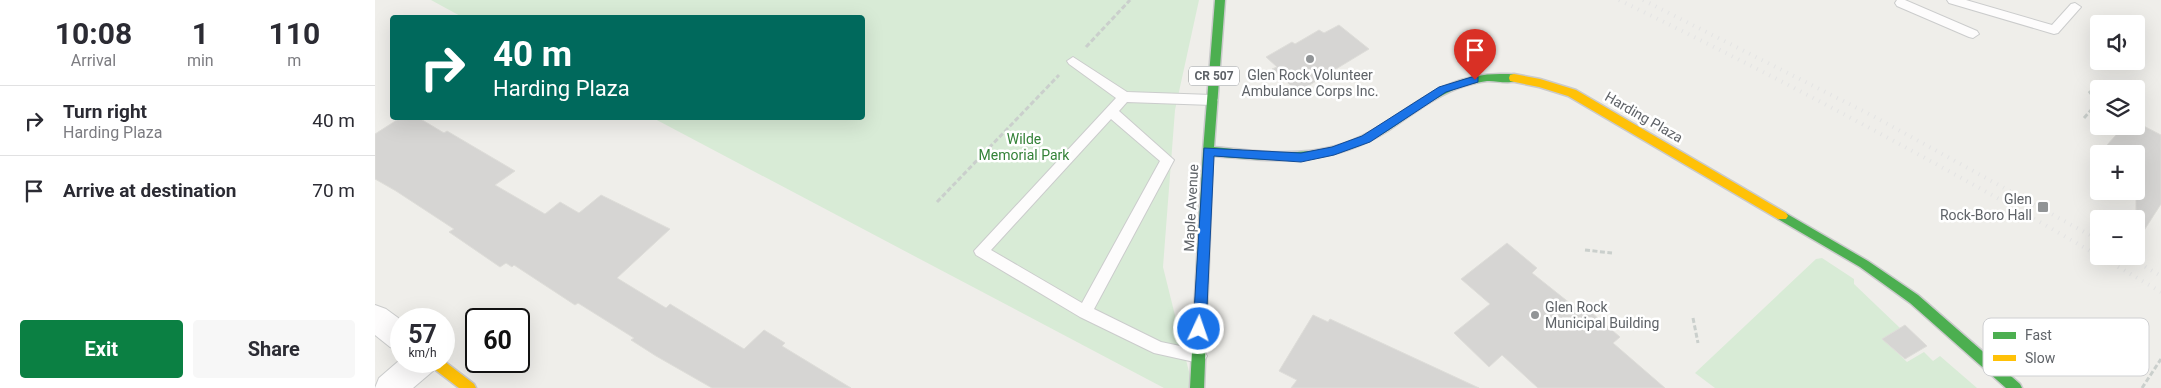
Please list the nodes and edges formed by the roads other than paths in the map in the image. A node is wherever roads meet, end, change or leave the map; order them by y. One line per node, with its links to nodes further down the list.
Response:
1 (1220, 0): 8 (street, Maple Avenue / CR 507)
2 (1953, 0): 4 (lane)
3 (1901, 3): 5 (lane)
4 (2075, 8)
5 (1973, 34)
6 (1073, 61): 7 (lane)
7 (1124, 97): 8 (lane); 9 (lane)
8 (1212, 100): 10 (street, Maple Avenue / CR 507)
9 (1110, 111): 11 (lane); 11 (lane)
10 (1208, 151): 14 (street, Maple Avenue / CR 507); 15 (street, Harding Plaza)
11 (1085, 312): 14 (lane)
12 (375, 318): 13 (street)
13 (390, 329)
14 (1199, 356): 21 (street, Maple Avenue / CR 507)
15 (1983, 360)
16 (408, 373): 19 (street)
17 (449, 373): 20 (street)
18 (2001, 376): 22 (street, Harding Plaza)
19 (390, 388)
20 (469, 388)
21 (1197, 388)
22 (2015, 388)

